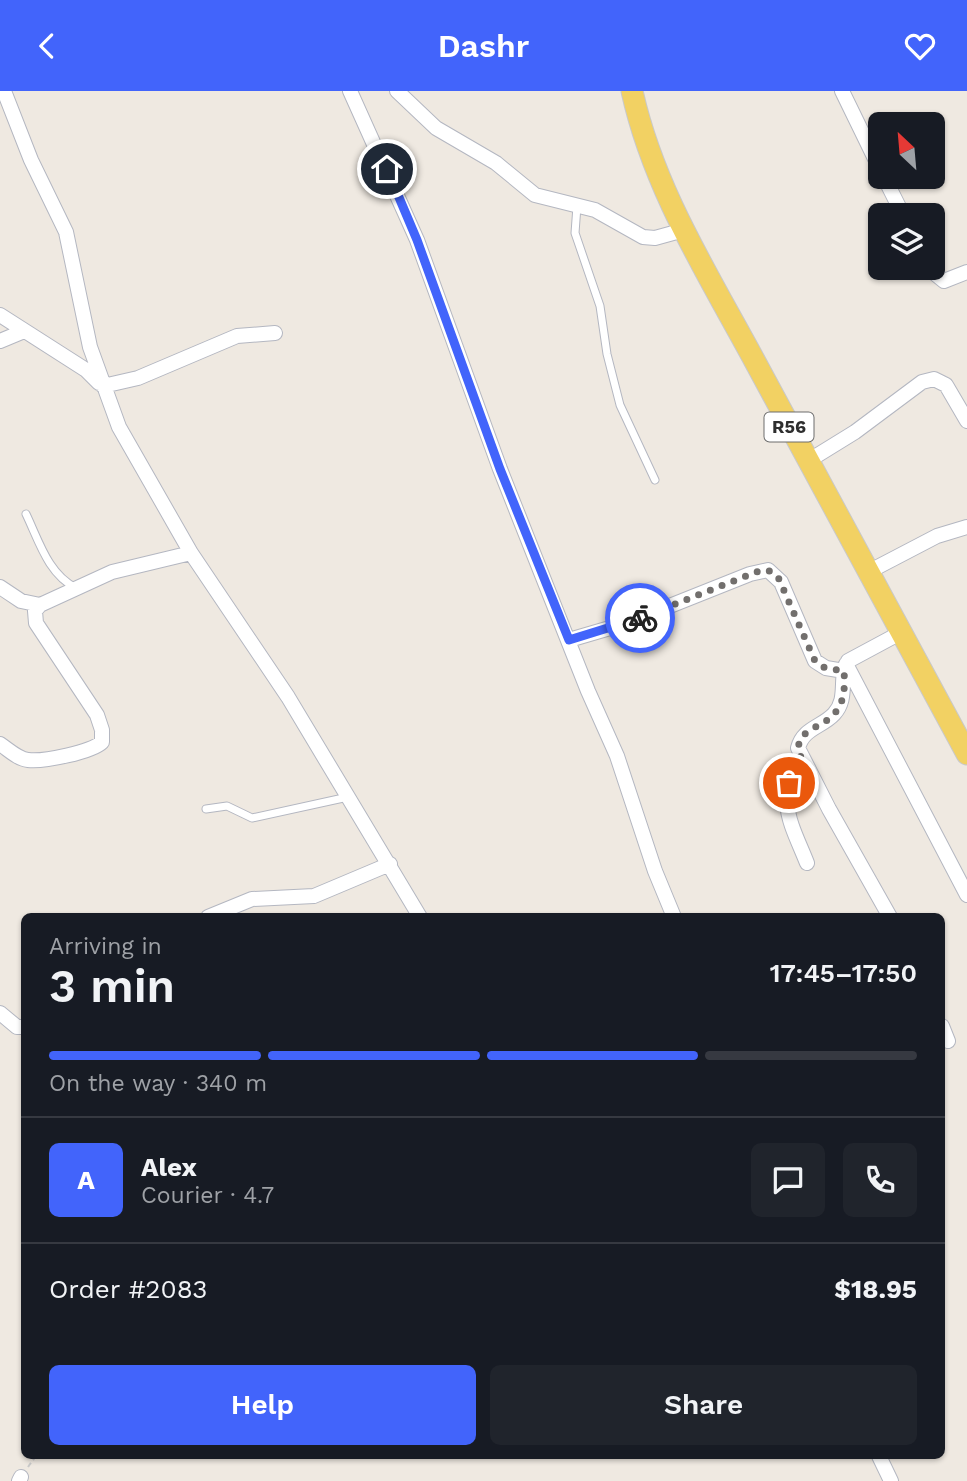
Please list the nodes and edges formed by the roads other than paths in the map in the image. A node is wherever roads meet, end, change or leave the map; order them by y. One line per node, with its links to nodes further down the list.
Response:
1 (4, 91): 15 (street)
2 (350, 91): 27 (street)
3 (397, 91): 7 (street)
4 (842, 91): 6 (street)
5 (634, 92): 8 (main road, R56)
6 (868, 144)
7 (577, 206): 8 (street); 18 (lane)
8 (684, 230): 17 (main road, R56)
9 (967, 272): 10 (street)
10 (943, 280)
11 (0, 315): 12 (street)
12 (24, 331): 14 (street); 15 (street)
13 (275, 333): 15 (street)
14 (0, 341)
15 (103, 386): 21 (street)
16 (967, 421): 17 (street)
17 (808, 461): 22 (main road, R56)
18 (656, 480)
19 (26, 514): 24 (lane)
20 (967, 527): 22 (street)
21 (191, 553): 24 (street); 32 (street)
22 (867, 572): 26 (main road, R56)
23 (0, 587): 25 (street)
24 (77, 589): 25 (street)
25 (40, 605): 29 (street)
26 (902, 632): 28 (street); 30 (main road, R56)
27 (569, 640): 28 (street); 39 (street)
28 (845, 668): 31 (street); 36 (street)
29 (0, 744)
30 (967, 754)
31 (803, 762): 34 (street); 40 (street)
32 (349, 797): 33 (lane); 35 (street)
33 (206, 809)
34 (807, 863)
35 (390, 865): 37 (street); 38 (street)
36 (967, 895)
37 (240, 910)
38 (418, 913)
39 (672, 913)
40 (888, 913)
41 (0, 1013): 42 (street)
42 (21, 1027)
43 (945, 1034): 44 (street)
44 (948, 1041)
45 (880, 1459): 46 (street)
46 (891, 1481)

